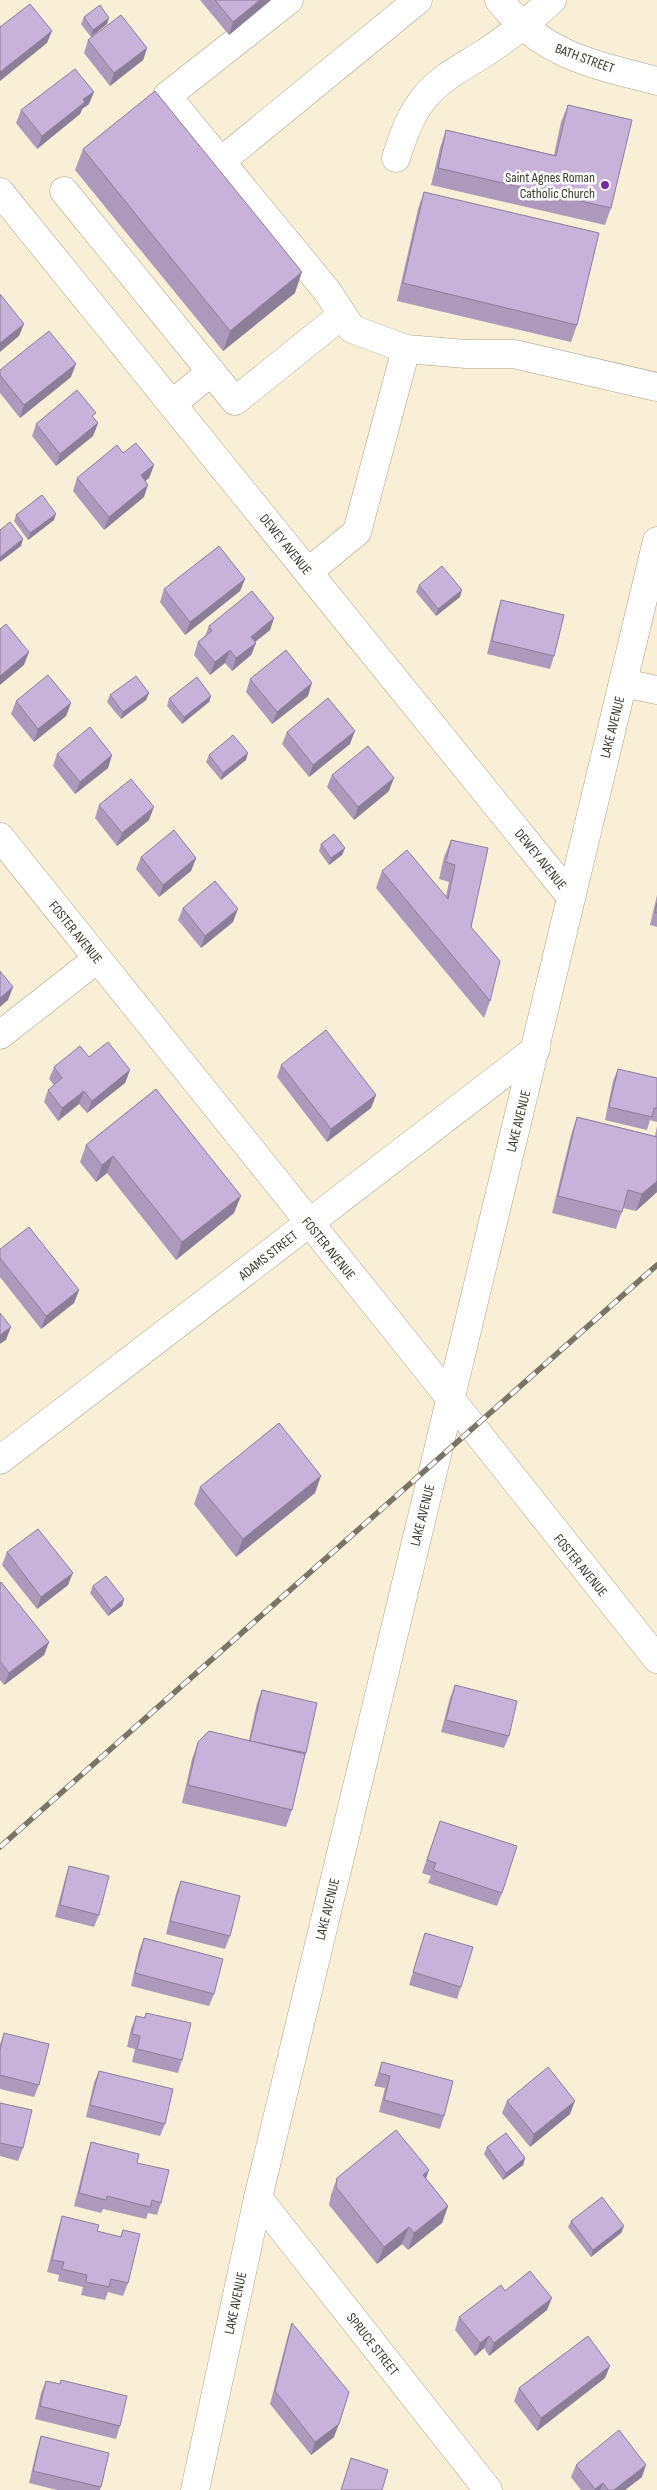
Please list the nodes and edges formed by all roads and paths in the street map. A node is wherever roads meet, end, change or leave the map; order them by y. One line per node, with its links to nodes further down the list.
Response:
1 (290, 0): 8 (street)
2 (418, 0): 8 (street)
3 (499, 0): 5 (street, BATH STREET)
4 (552, 0): 5 (street)
5 (523, 26): 6 (street, BATH STREET); 7 (street)
6 (657, 81)
7 (396, 158)
8 (220, 162): 11 (street)
9 (64, 191): 13 (street)
10 (0, 192): 15 (street, DEWEY AVENUE)
11 (342, 315): 12 (street); 13 (street)
12 (406, 349): 14 (street); 17 (street)
13 (211, 372): 15 (street)
14 (657, 387)
15 (172, 404): 17 (street, DEWEY AVENUE)
16 (657, 541): 18 (street, LAKE AVENUE)
17 (308, 572): 22 (street, DEWEY AVENUE)
18 (650, 598): 19 (street, LAKE AVENUE)
19 (623, 683): 20 (street); 22 (street, LAKE AVENUE)
20 (657, 690)
21 (0, 837): 23 (street, FOSTER AVENUE)
22 (571, 897): 25 (street, LAKE AVENUE)
23 (97, 959): 24 (street); 26 (street, FOSTER AVENUE)
24 (0, 1035)
25 (536, 1049): 26 (street, ADAMS STREET); 27 (street, LAKE AVENUE)
26 (309, 1223): 27 (street, FOSTER AVENUE); 28 (street, ADAMS STREET)
27 (450, 1398): 29 (street, FOSTER AVENUE); 30 (street, LAKE AVENUE)
28 (0, 1460)
29 (657, 1659)
30 (258, 2198): 31 (street, LAKE AVENUE); 32 (street, SPRUCE STREET)
31 (195, 2490)
32 (488, 2490)

